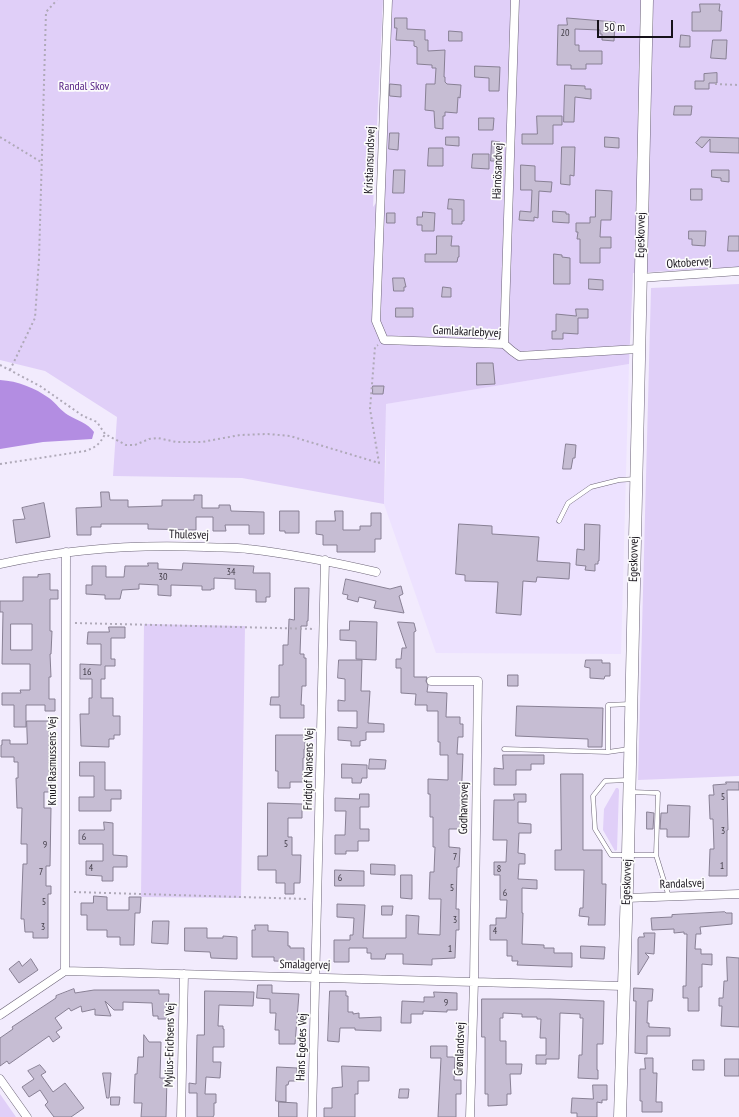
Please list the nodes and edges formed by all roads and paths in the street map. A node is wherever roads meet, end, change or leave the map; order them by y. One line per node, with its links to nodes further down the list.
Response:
1 (57, 0): 8 (path)
2 (388, 0): 11 (street, Kristiansundsvej)
3 (514, 0): 12 (street, Härnösandvej)
4 (647, 0): 10 (street, Egeskovvej)
5 (715, 84): 6 (path)
6 (739, 85)
7 (0, 137): 8 (path)
8 (41, 162): 15 (path)
9 (739, 272): 10 (street, Oktobervej)
10 (640, 278): 13 (street, Egeskovvej)
11 (384, 340): 12 (street, Gamlakarlebyvej); 16 (path)
12 (504, 344): 13 (street, Gamlakarlebyvej)
13 (638, 349): 18 (street, Egeskovvej)
14 (0, 364): 15 (path)
15 (10, 370): 16 (path)
16 (105, 434): 17 (path)
17 (0, 464)
18 (636, 479): 19 (lane); 27 (street, Egeskovvej)
19 (559, 521)
20 (66, 552): 21 (street, Thulesvej); 22 (street, Thulesvej); 24 (street, Knud Rasmussens Vej)
21 (325, 560): 23 (street, Thulesvej); 25 (street, Fridtjof Nansens Vej)
22 (0, 564)
23 (376, 572)
24 (66, 622): 25 (path); 35 (street, Knud Rasmussens Vej)
25 (324, 629): 39 (street, Fridtjof Nansens Vej)
26 (431, 681): 43 (street, Godhavnsvej)
27 (631, 704): 29 (street, Egeskovvej); 30 (lane)
28 (504, 749): 30 (lane)
29 (630, 749): 30 (lane); 31 (street, Egeskovvej)
30 (608, 752)
31 (629, 780): 32 (street, Egeskovvej); 33 (lane)
32 (629, 792): 33 (street, Egeskovvej); 34 (lane)
33 (628, 854): 34 (lane); 38 (street, Egeskovvej)
34 (656, 855): 37 (lane)
35 (65, 891): 39 (path); 40 (street, Knud Rasmussens Vej)
36 (739, 894): 37 (street, Randalsvej)
37 (668, 896): 38 (street, Randalsvej)
38 (626, 898): 44 (street, Egeskovvej)
39 (318, 899): 42 (street, Fridtjof Nansens Vej)
40 (65, 971): 41 (street, Smalagervej); 45 (street)
41 (184, 974): 42 (street, Smalagervej); 48 (street, Mylius-Erichsens Vej)
42 (316, 977): 43 (street, Smalagervej); 49 (street, Hans Egedes Vej)
43 (474, 981): 44 (street, Smalagervej); 50 (street, Grønlandsvej)
44 (623, 986): 51 (street, Egeskovvej)
45 (0, 1016)
46 (0, 1079): 47 (street)
47 (27, 1117)
48 (181, 1117)
49 (312, 1117)
50 (470, 1117)
51 (620, 1117)

